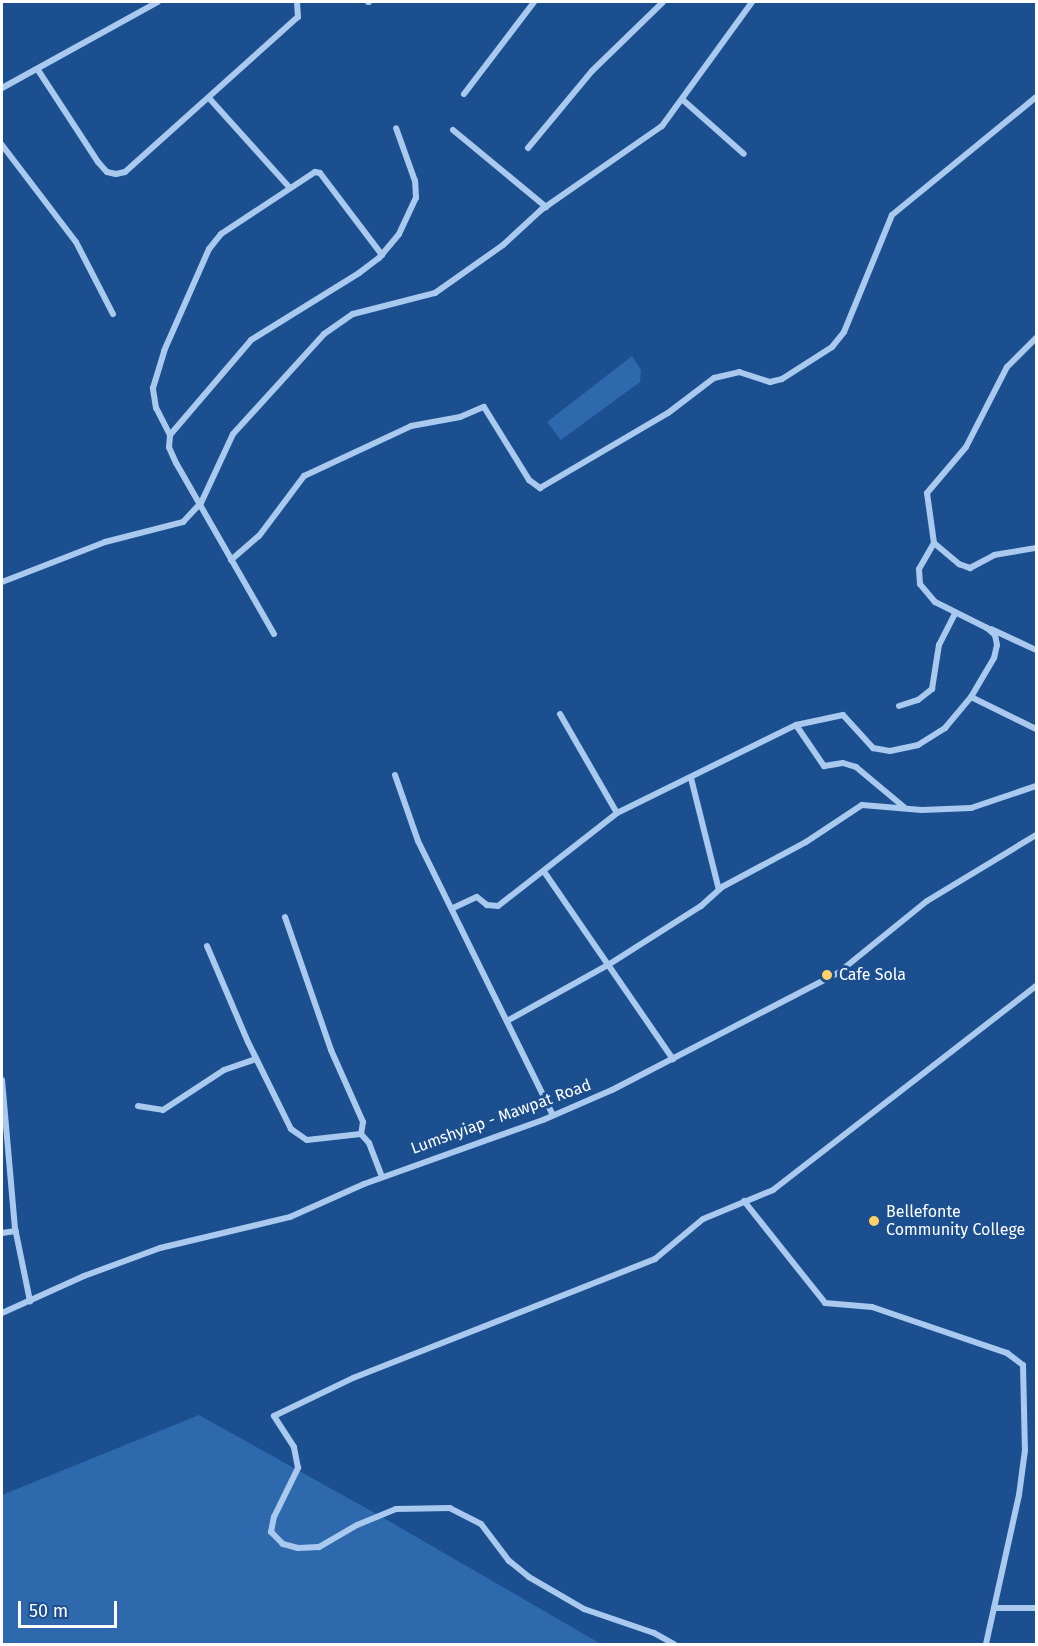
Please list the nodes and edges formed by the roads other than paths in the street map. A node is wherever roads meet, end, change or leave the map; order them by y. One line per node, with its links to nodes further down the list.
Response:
1 (158, 2): 6 (street)
2 (297, 2): 10 (street)
3 (534, 2): 8 (street)
4 (663, 2): 15 (street)
5 (752, 2): 11 (street)
6 (38, 70): 7 (street); 10 (street)
7 (2, 88)
8 (464, 94)
9 (1036, 96): 26 (street)
10 (209, 99): 17 (street)
11 (682, 100): 16 (street); 18 (street)
12 (396, 128): 19 (street)
13 (453, 130): 18 (street)
14 (2, 145): 20 (street)
15 (528, 148)
16 (744, 154)
17 (290, 188): 19 (street); 22 (street)
18 (546, 207): 23 (street)
19 (382, 255): 22 (street)
20 (113, 314)
21 (1036, 338): 24 (street)
22 (170, 435): 23 (street)
23 (201, 503): 26 (street); 27 (street)
24 (934, 543): 25 (street); 28 (street)
25 (1036, 548)
26 (231, 560): 30 (street)
27 (2, 582)
28 (955, 613): 29 (street); 33 (street)
29 (987, 628): 31 (street); 32 (street)
30 (274, 634)
31 (1036, 650)
32 (971, 697): 35 (street); 36 (street)
33 (899, 706)
34 (560, 714): 41 (street)
35 (796, 725): 38 (street); 40 (street)
36 (1036, 729)
37 (395, 775): 45 (street)
38 (691, 778): 41 (street); 44 (street)
39 (1036, 786): 40 (street)
40 (905, 808): 44 (street)
41 (617, 813): 43 (street)
42 (1036, 835): 53 (street, Lumshyiap - Mawpat Road)
43 (545, 873): 45 (street); 48 (street)
44 (719, 891): 48 (street)
45 (453, 908): 51 (street)
46 (285, 917): 57 (street)
47 (207, 946): 52 (street)
48 (608, 965): 51 (street); 53 (street)
49 (1034, 988): 50 (street); 59 (street)
50 (1036, 997)
51 (507, 1021): 56 (street)
52 (256, 1059): 55 (street); 57 (street)
53 (673, 1059): 56 (street, Lumshyiap - Mawpat Road)
54 (2, 1080): 60 (street)
55 (138, 1106)
56 (553, 1116): 58 (street, Lumshyiap - Mawpat Road)
57 (361, 1134): 58 (street)
58 (382, 1177): 62 (street, Lumshyiap - Mawpat Road)
59 (744, 1201): 64 (street); 66 (street)
60 (16, 1231): 61 (street); 62 (street)
61 (2, 1233)
62 (30, 1301): 63 (street, Lumshyiap - Mawpat Road)
63 (2, 1313)
64 (994, 1608): 65 (street); 67 (street)
65 (1036, 1608)
66 (674, 1644)
67 (987, 1644)

